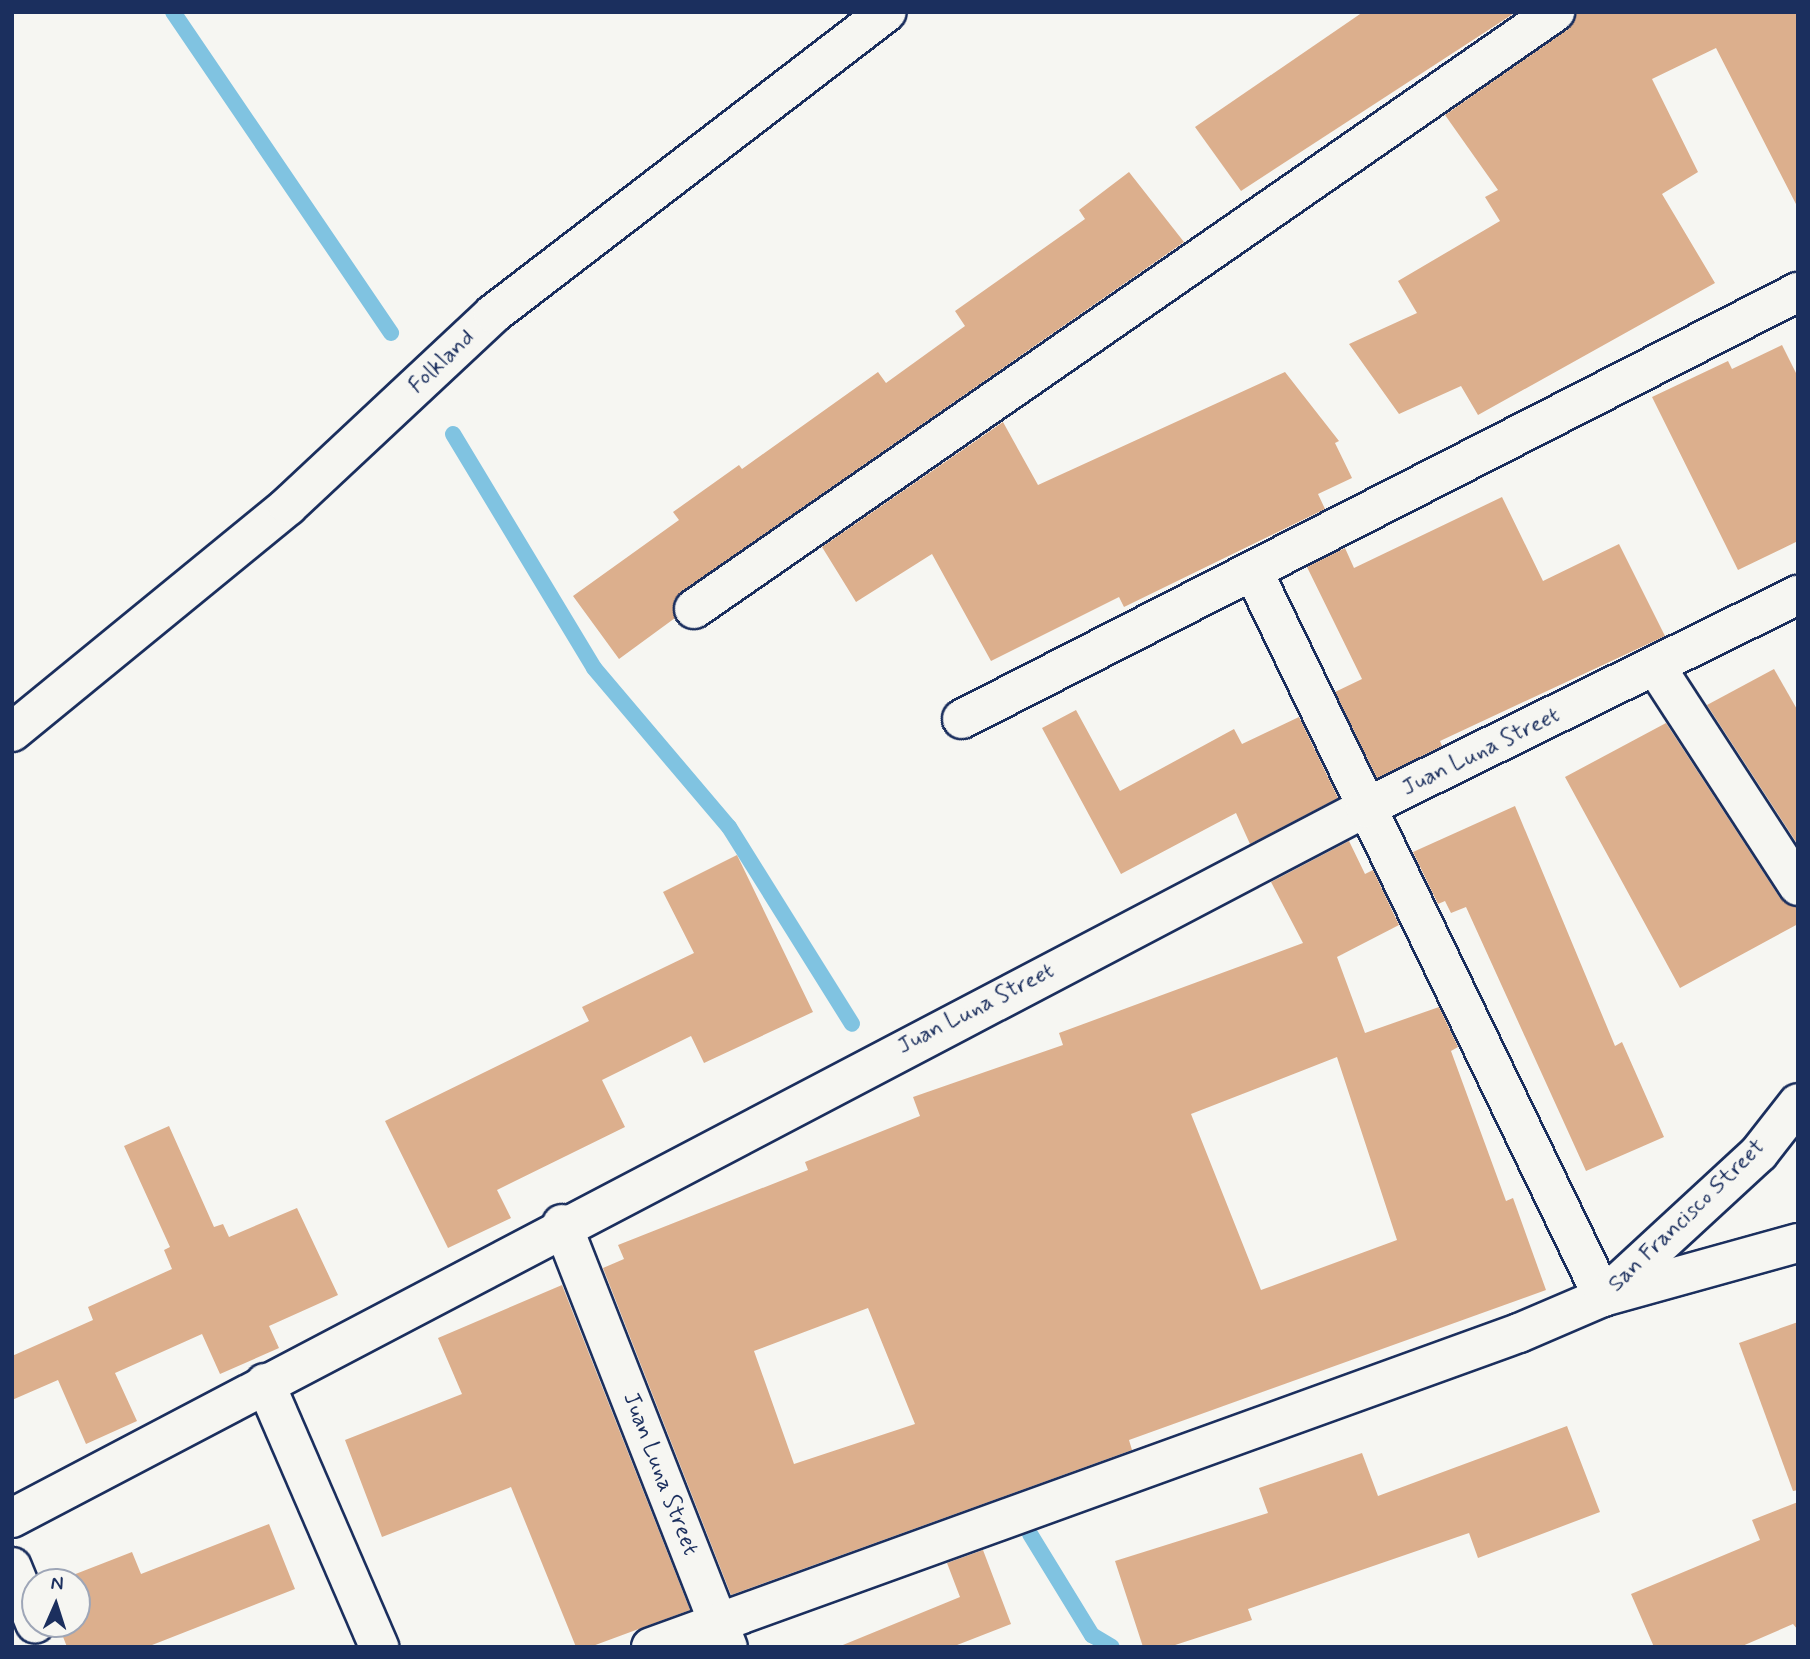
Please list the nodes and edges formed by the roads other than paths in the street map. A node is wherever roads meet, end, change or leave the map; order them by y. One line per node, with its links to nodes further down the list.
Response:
1 (887, 12): 9 (street, Folkland)
2 (1555, 12): 6 (street)
3 (1798, 292): 4 (street)
4 (1253, 571): 8 (street); 10 (street)
5 (1798, 595): 7 (street, Juan Luna Street)
6 (694, 609)
7 (1656, 667): 10 (street, Juan Luna Street); 11 (street)
8 (962, 719)
9 (12, 732)
10 (1365, 808): 13 (street, Juan Luna Street); 15 (street)
11 (1798, 886)
12 (1798, 1103): 15 (street, San Francisco Street)
13 (562, 1224): 16 (street); 20 (street, Juan Luna Street)
14 (1798, 1243): 15 (street)
15 (1603, 1297): 20 (street)
16 (265, 1383): 17 (street); 21 (street)
17 (12, 1518)
18 (12, 1567): 19 (street)
19 (21, 1589)
20 (723, 1634): 22 (street)
21 (379, 1647)
22 (651, 1647)

